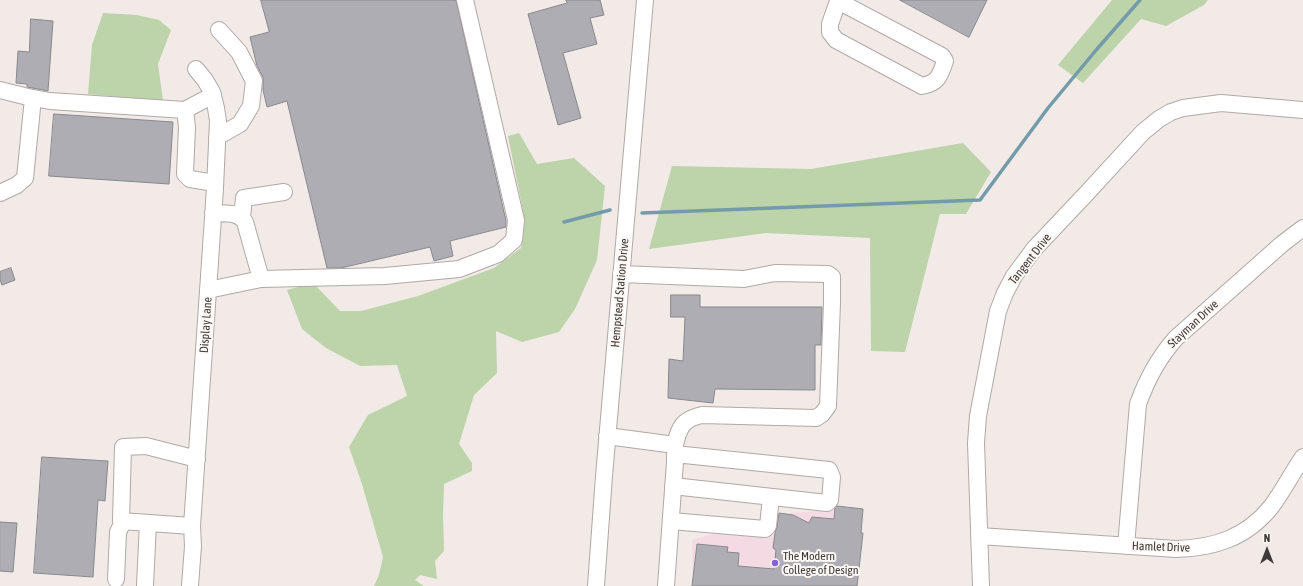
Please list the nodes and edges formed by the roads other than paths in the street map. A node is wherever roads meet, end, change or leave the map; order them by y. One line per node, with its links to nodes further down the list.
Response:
1 (465, 0): 19 (street)
2 (644, 0): 18 (street, Hempstead Station Drive)
3 (838, 0): 3 (street)
4 (219, 30): 11 (street)
5 (196, 70): 7 (street, Display Lane)
6 (0, 90): 8 (street)
7 (212, 95): 9 (street); 11 (street, Display Lane)
8 (33, 98): 9 (street); 14 (street)
9 (185, 110): 12 (street)
10 (1303, 110): 31 (street, Tangent Drive)
11 (217, 137): 12 (street, Display Lane)
12 (215, 183): 15 (street, Display Lane)
13 (284, 192): 16 (street)
14 (0, 193)
15 (213, 213): 16 (street); 20 (street, Display Lane)
16 (242, 217): 19 (street)
17 (1303, 228): 32 (street, Stayman Drive)
18 (621, 274): 21 (street, Hempstead Station Drive); 22 (street)
19 (261, 278): 20 (street)
20 (208, 290): 24 (street, Display Lane)
21 (607, 436): 22 (street); 36 (street, Hempstead Station Drive)
22 (675, 450): 25 (street); 26 (street)
23 (1303, 457): 32 (street, Hamlet Drive)
24 (197, 459): 28 (street); 30 (street, Display Lane)
25 (673, 486): 26 (street); 27 (street)
26 (771, 497): 27 (street)
27 (671, 521): 37 (street)
28 (124, 522): 29 (street); 33 (street)
29 (148, 523): 30 (street); 34 (street)
30 (192, 526): 35 (street, Display Lane)
31 (979, 536): 32 (street, Hamlet Drive); 38 (street, Tangent Drive)
32 (1126, 546)
33 (116, 579)
34 (145, 585)
35 (190, 586)
36 (596, 586)
37 (666, 586)
38 (981, 586)

